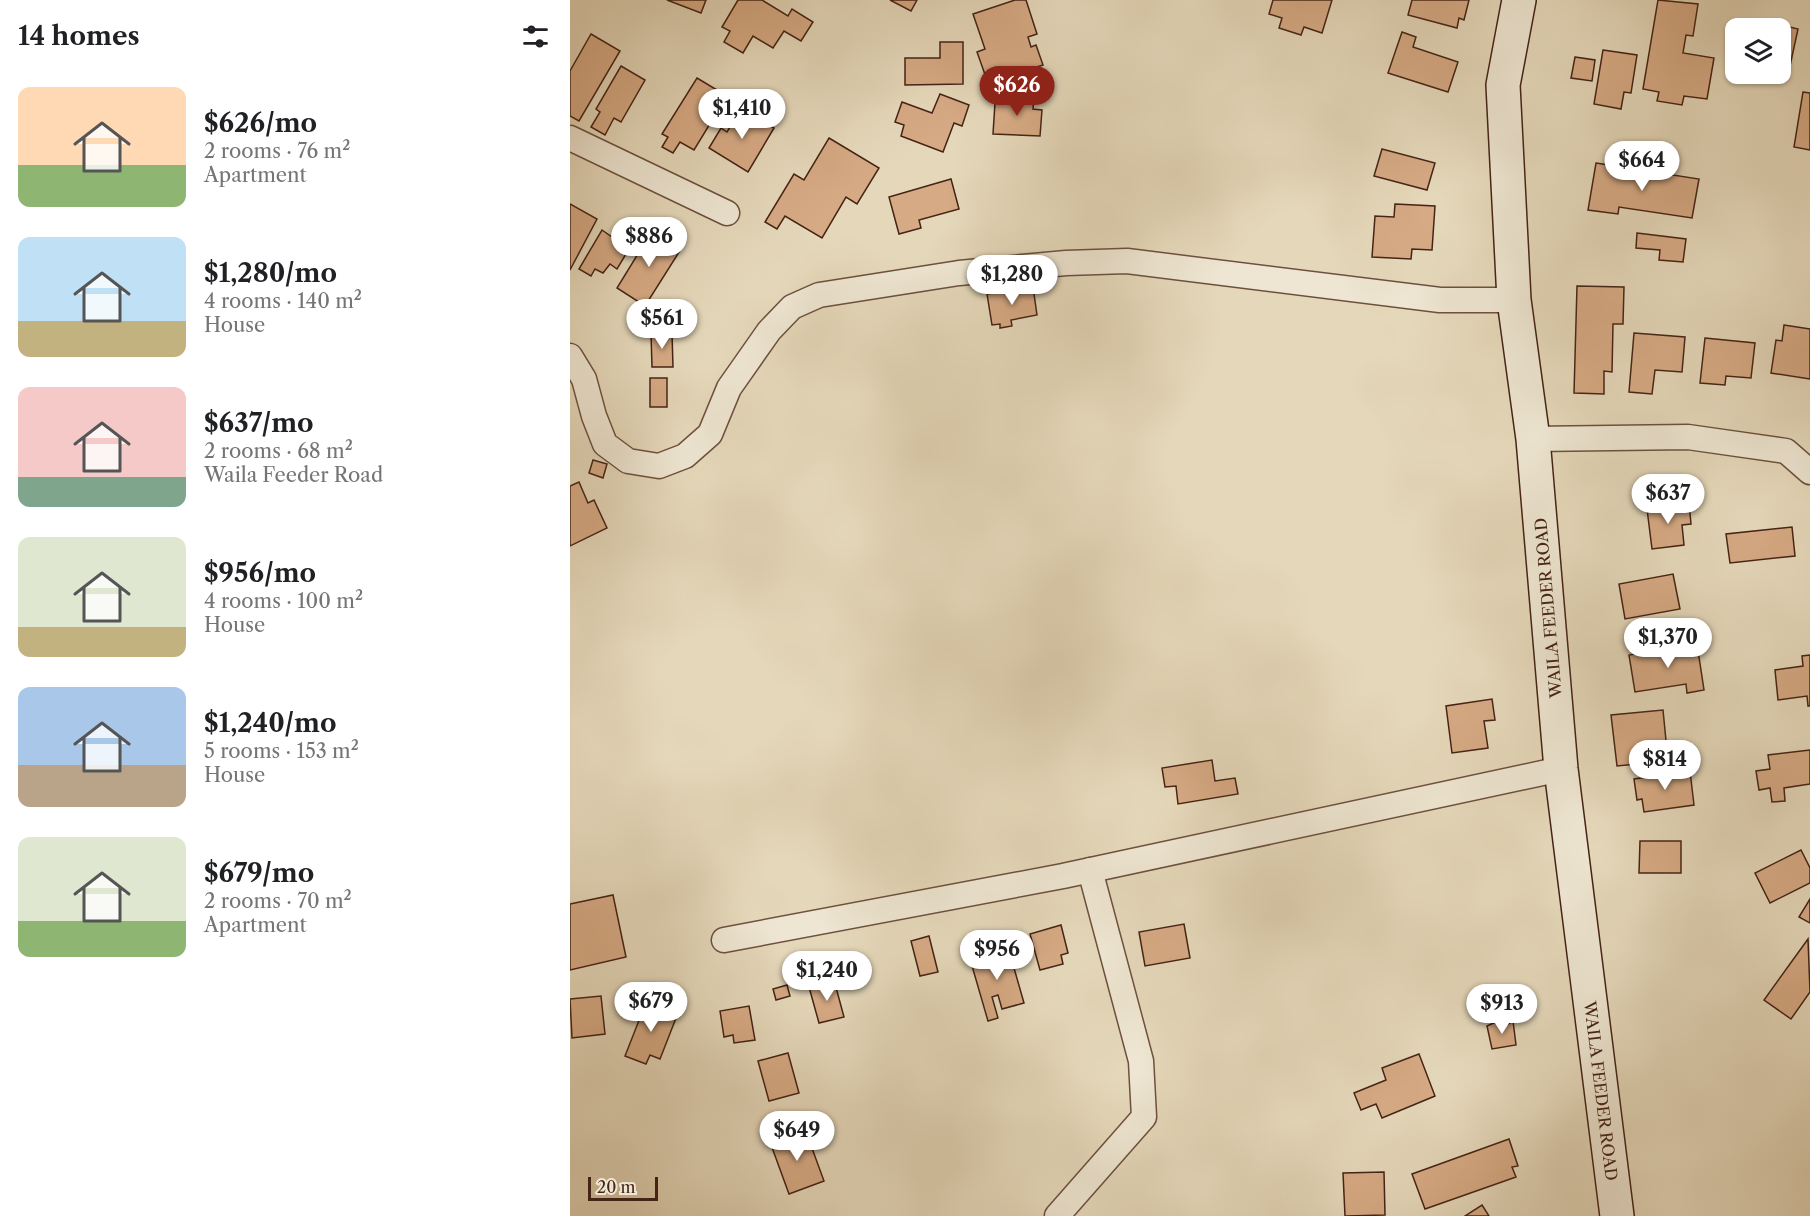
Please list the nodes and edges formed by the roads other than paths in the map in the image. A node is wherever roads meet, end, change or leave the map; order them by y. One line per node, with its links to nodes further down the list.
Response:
1 (1519, 0): 4 (street, WAILA FEEDER ROAD)
2 (570, 138): 3 (street)
3 (727, 213)
4 (1514, 300): 5 (street); 6 (street, WAILA FEEDER ROAD)
5 (570, 356)
6 (1533, 439): 7 (street); 8 (street, WAILA FEEDER ROAD)
7 (1810, 472)
8 (1561, 769): 9 (street); 12 (street, WAILA FEEDER ROAD)
9 (1090, 870): 10 (street); 11 (street)
10 (724, 940)
11 (1057, 1216)
12 (1617, 1216)

